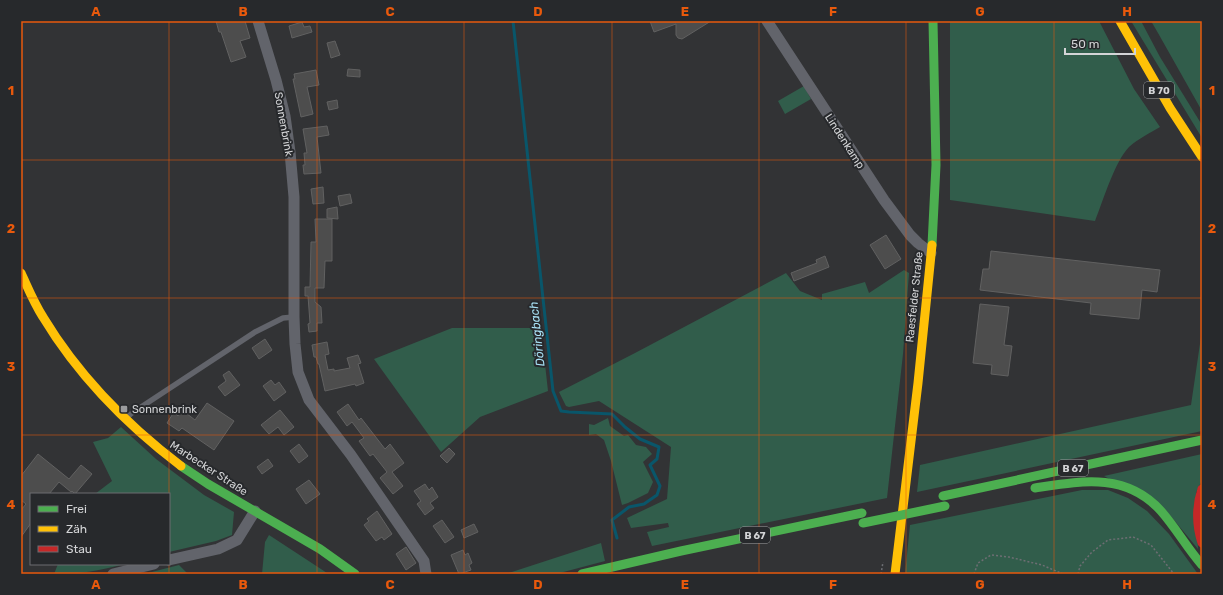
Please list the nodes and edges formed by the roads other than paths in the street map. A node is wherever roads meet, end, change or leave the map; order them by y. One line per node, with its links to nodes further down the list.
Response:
1 (258, 21): 8 (street, Sonnenbrink)
2 (767, 21): 6 (street, Lindenkamp)
3 (933, 21): 6 (main road, Raesfelder Straße)
4 (1120, 21): 5 (main road, B 70)
5 (1202, 157)
6 (931, 253): 30 (main road, Raesfelder Straße)
7 (21, 273): 9 (main road, Marbecker Straße)
8 (294, 317): 9 (lane); 28 (street, Sonnenbrink)
9 (125, 419): 17 (main road, Marbecker Straße)
10 (1202, 440): 13 (main road, B 67)
11 (1202, 449): 25 (main road, B 67)
12 (1202, 490): 21 (main road)
13 (939, 496)
14 (914, 502): 16 (main road)
15 (949, 505): 19 (main road, bridge)
16 (891, 507)
17 (255, 511): 23 (street); 27 (main road, Marbecker Straße)
18 (866, 513): 29 (main road, B 67)
19 (860, 524)
20 (799, 535): 22 (main road, B 67)
21 (1202, 543)
22 (709, 554)
23 (170, 560)
24 (150, 565): 26 (street)
25 (1202, 565)
26 (113, 574)
27 (356, 574)
28 (426, 574)
29 (582, 574)
30 (895, 574)

